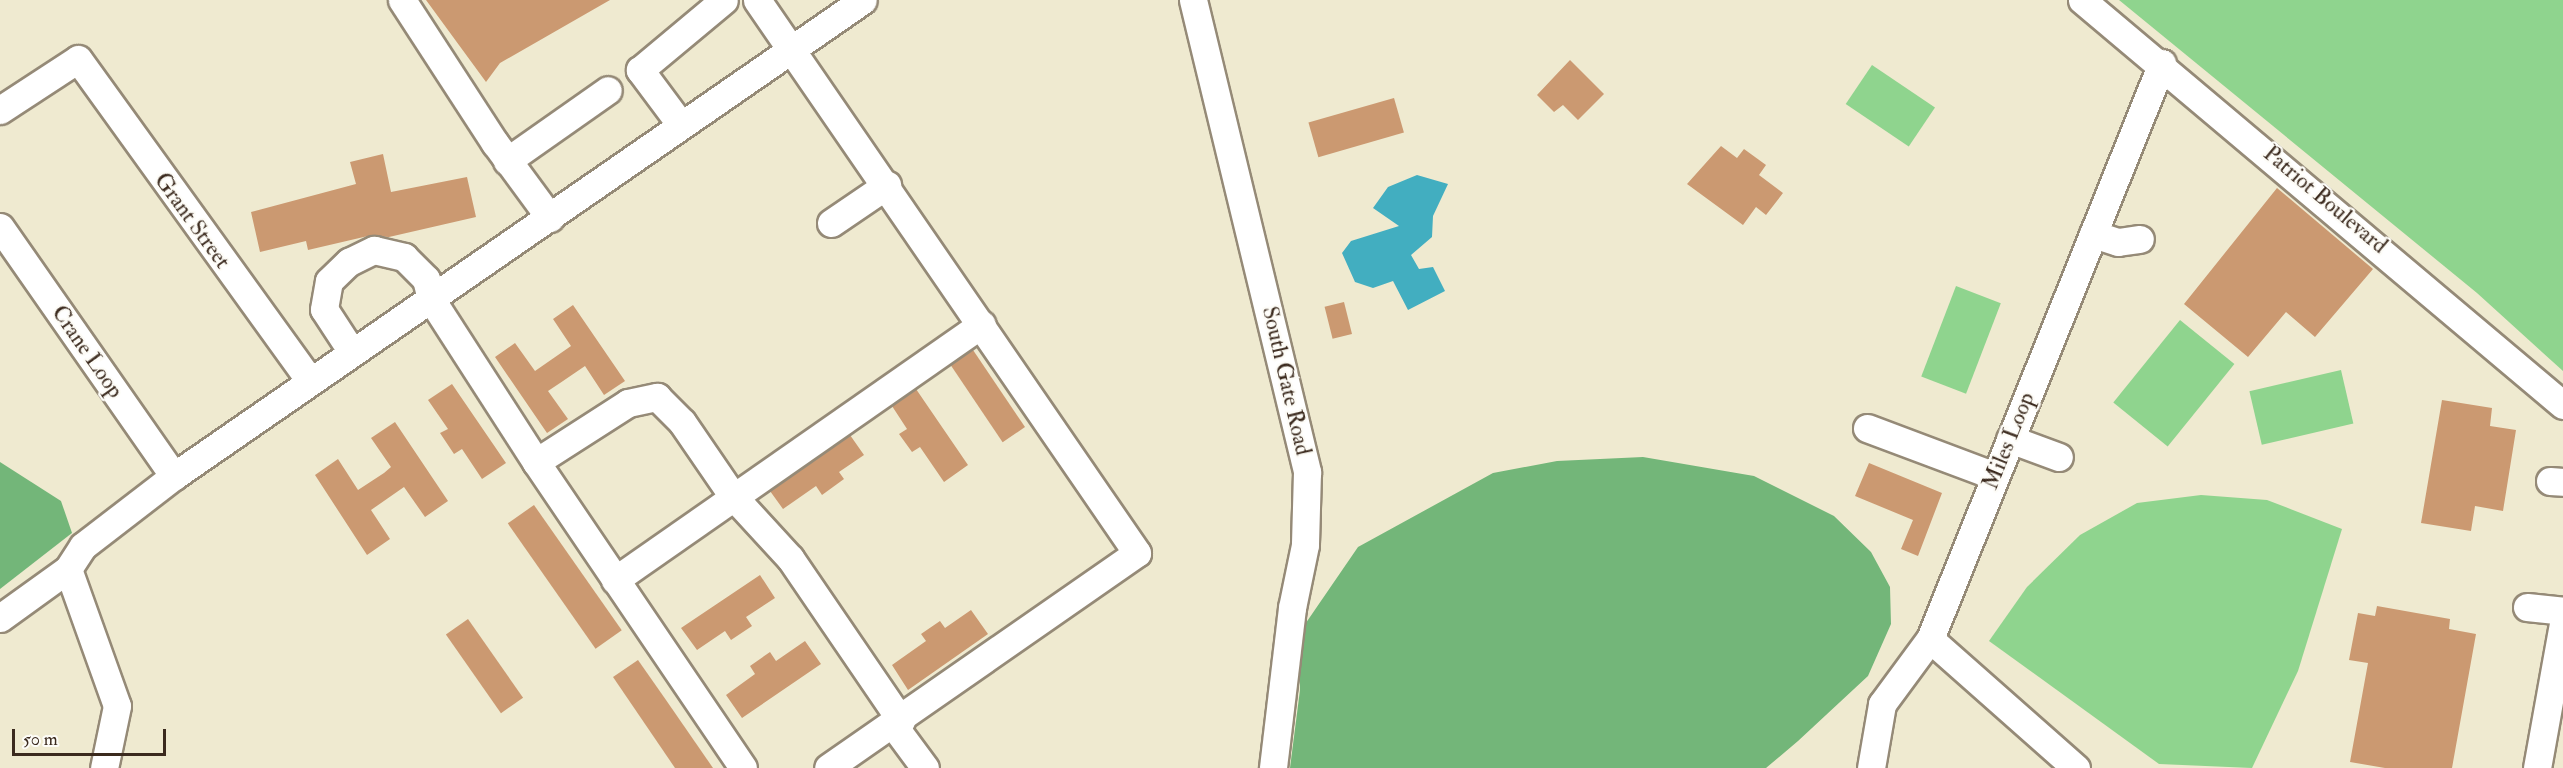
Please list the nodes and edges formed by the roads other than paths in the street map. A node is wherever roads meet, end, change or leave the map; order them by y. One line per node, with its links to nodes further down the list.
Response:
1 (402, 0): 12 (street)
2 (724, 0): 11 (street)
3 (757, 0): 7 (street)
4 (863, 0): 7 (street)
5 (1193, 0): 44 (street, South Gate Road)
6 (2082, 0): 8 (street, Patriot Boulevard)
7 (795, 51): 11 (street); 13 (street)
8 (2162, 63): 17 (street, Miles Loop); 23 (street, Patriot Boulevard)
9 (608, 90): 12 (street)
10 (0, 110): 22 (street, Grant Street)
11 (681, 125): 14 (street)
12 (507, 161): 14 (street)
13 (887, 185): 15 (street); 20 (street)
14 (550, 218): 19 (street)
15 (831, 223)
16 (0, 227): 28 (street, Crane Loop)
17 (2093, 234): 18 (street); 25 (street, Miles Loop)
18 (2140, 239)
19 (431, 299): 21 (street); 21 (street); 27 (street)
20 (982, 324): 30 (street); 39 (street)
21 (352, 352): 22 (street)
22 (310, 381): 28 (street)
23 (2563, 405)
24 (1867, 428): 29 (street)
25 (2010, 439): 26 (street); 29 (street, Miles Loop)
26 (2059, 457)
27 (536, 462): 30 (street); 32 (street)
28 (174, 476): 31 (street)
29 (1995, 476): 37 (street, Miles Loop)
30 (732, 495): 32 (street); 39 (street)
31 (68, 569): 35 (street); 40 (street)
32 (615, 580): 41 (street)
33 (2527, 607): 34 (street)
34 (2563, 611)
35 (0, 618)
36 (2563, 624): 38 (street)
37 (1930, 639): 45 (street, Miles Loop); 46 (street)
38 (2558, 686): 47 (street)
39 (897, 724): 42 (street); 43 (street)
40 (104, 768)
41 (743, 768)
42 (828, 768)
43 (925, 768)
44 (1273, 768)
45 (1871, 768)
46 (2076, 768)
47 (2536, 768)

